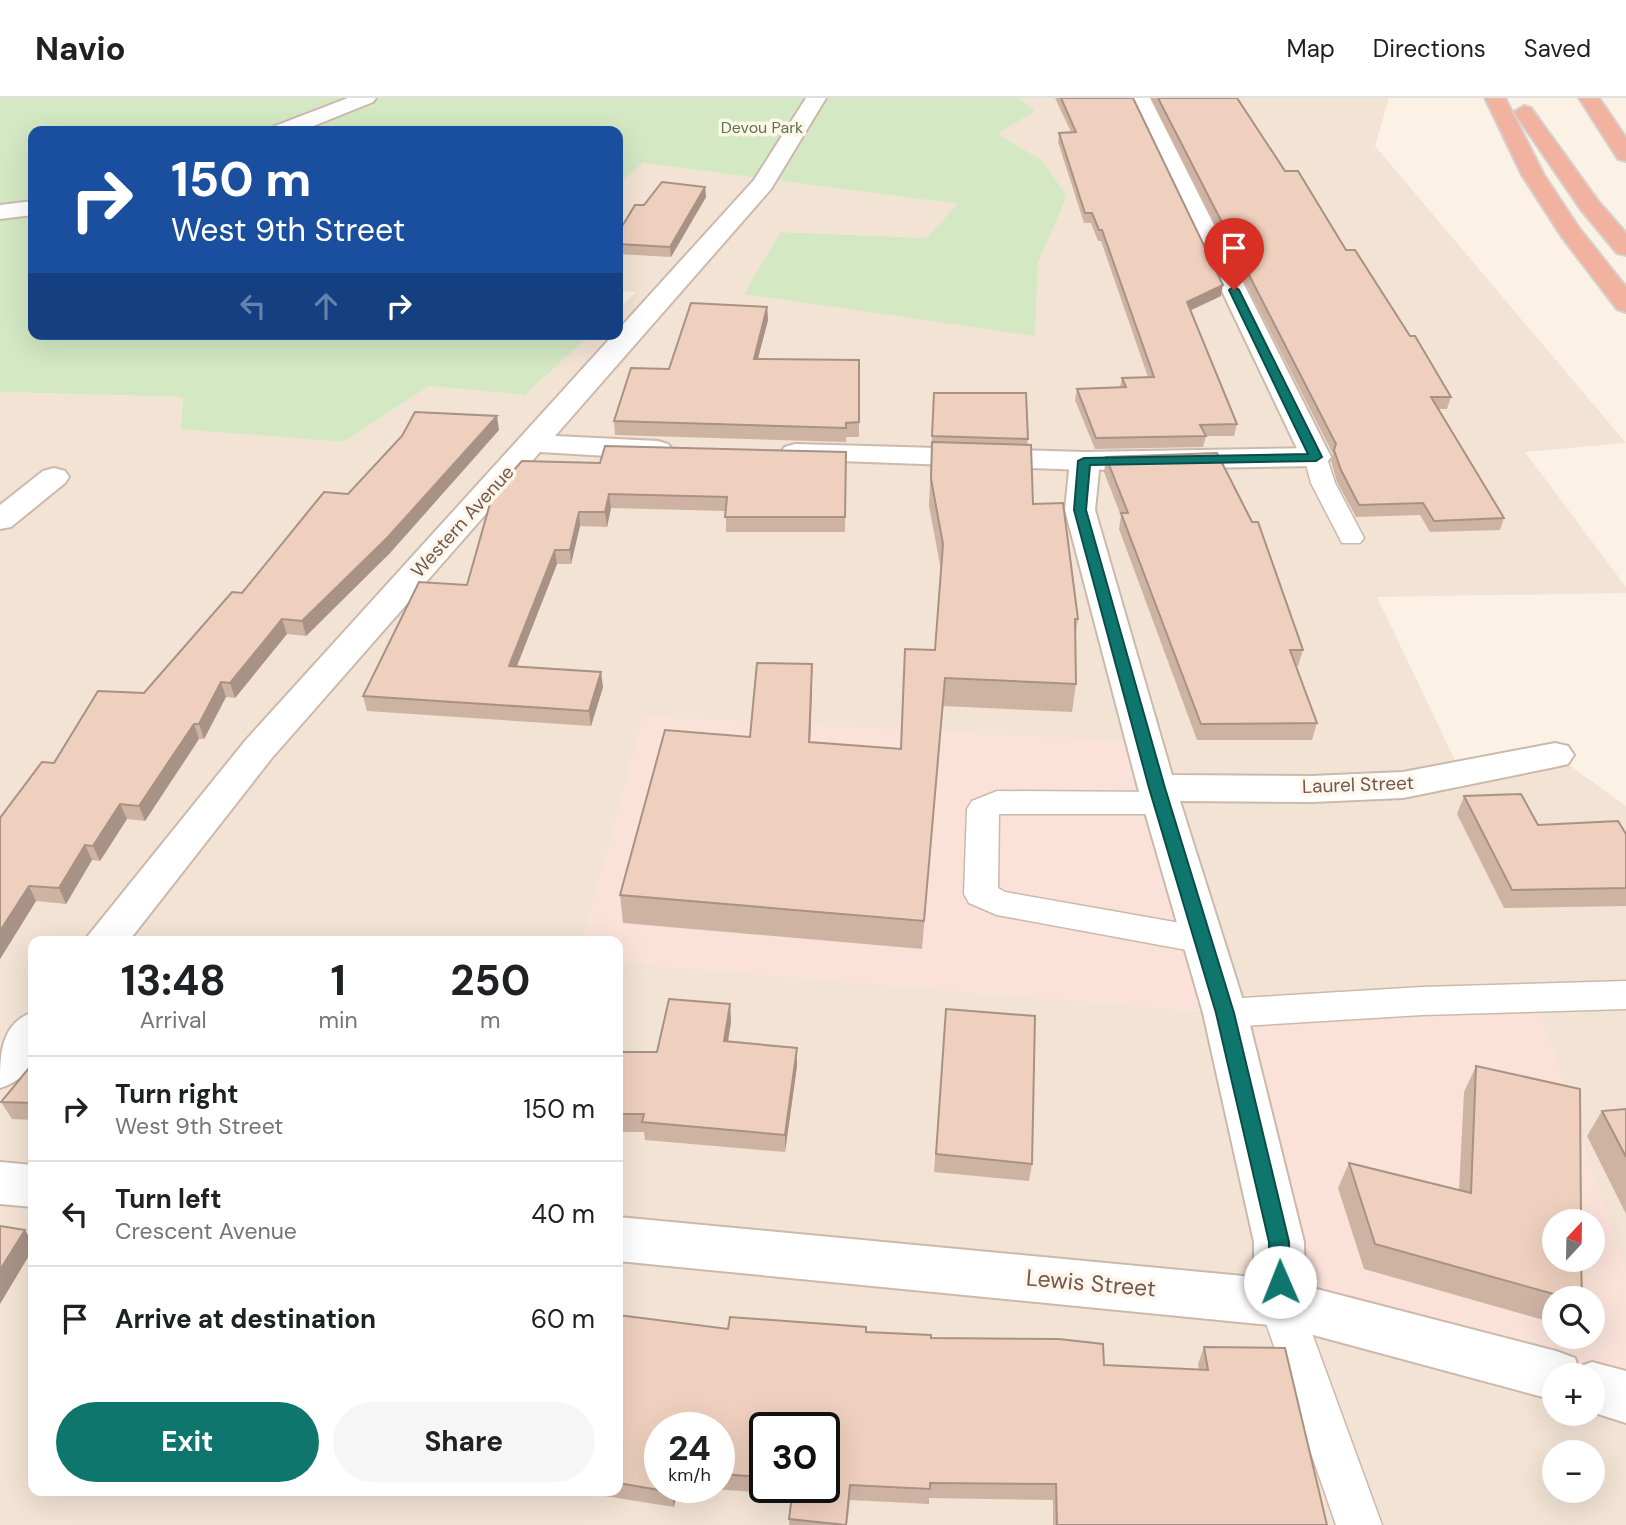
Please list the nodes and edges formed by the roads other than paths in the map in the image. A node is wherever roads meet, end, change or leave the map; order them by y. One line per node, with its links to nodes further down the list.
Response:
1 (366, 98): 7 (street)
2 (816, 98): 13 (street, Western Avenue)
3 (1140, 98): 16 (street)
4 (1495, 98): 12 (highway)
5 (1516, 98): 11 (highway)
6 (1589, 98): 8 (highway)
7 (296, 126)
8 (1626, 154)
9 (28, 209): 10 (street)
10 (0, 212)
11 (1626, 248)
12 (1626, 304)
13 (531, 443): 14 (street); 23 (street, Western Avenue)
14 (685, 450)
15 (768, 453): 17 (street)
16 (1316, 457): 17 (street); 20 (lane)
17 (1084, 461): 22 (street)
18 (54, 477): 19 (street)
19 (0, 520)
20 (1351, 538)
21 (1555, 755): 22 (street, Laurel Street)
22 (1159, 795): 24 (street); 24 (lane)
23 (109, 936)
24 (1203, 940): 26 (street)
25 (1626, 995): 26 (lane)
26 (1225, 1013): 32 (street)
27 (28, 1035): 28 (street)
28 (0, 1070)
29 (0, 1183): 30 (street)
30 (28, 1186)
31 (623, 1239): 32 (street, Lewis Street)
32 (1280, 1303): 33 (street, Lewis Street); 36 (lane)
33 (1542, 1372)
34 (1605, 1391): 35 (street)
35 (1626, 1397)
36 (1359, 1525)

